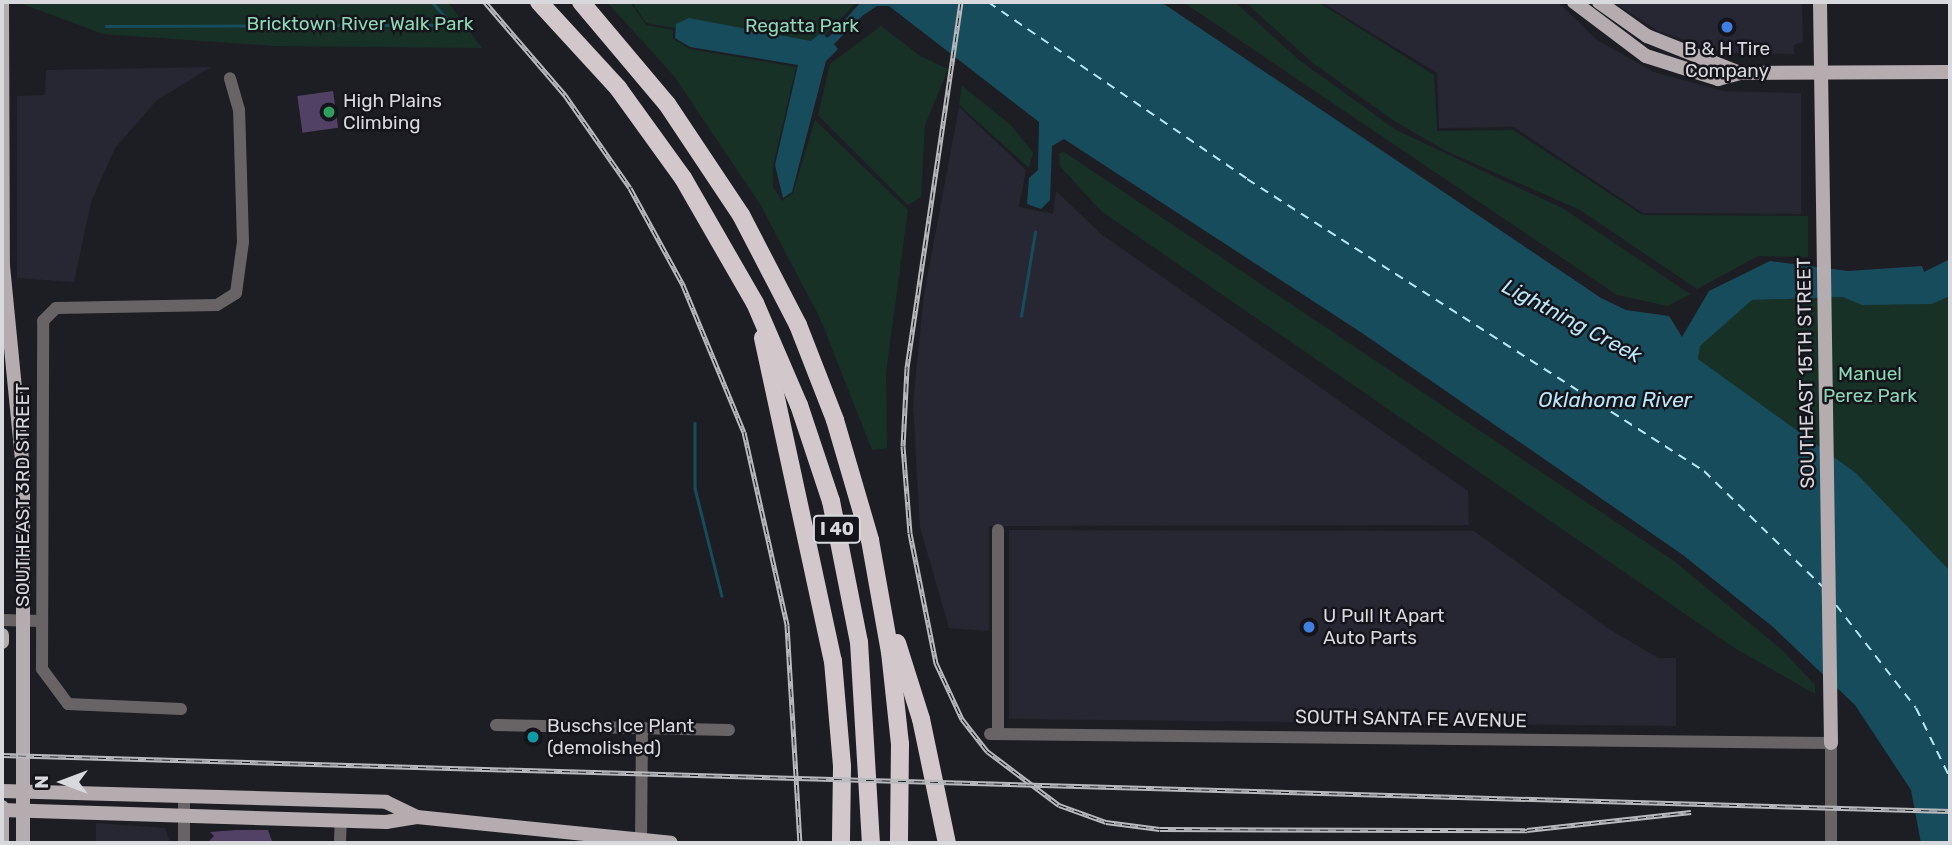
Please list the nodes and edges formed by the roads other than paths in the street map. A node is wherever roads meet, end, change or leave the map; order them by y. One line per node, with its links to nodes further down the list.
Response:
1 (2, 2): 15 (main road)
2 (539, 2): 11 (highway, I 40)
3 (581, 2): 13 (highway, I 40)
4 (1574, 2): 8 (main road)
5 (1599, 2): 8 (main road)
6 (1820, 2): 9 (main road, SOUTHEAST 15TH STREET)
7 (1950, 72): 9 (main road)
8 (1740, 73): 9 (main road)
9 (1821, 73): 23 (main road, SOUTHEAST 15TH STREET)
10 (230, 78): 16 (street, SOUTHEAST 3RD STREET)
11 (755, 303): 39 (highway); 40 (highway, I 40)
12 (998, 530): 23 (street, SOUTH SANTA FE AVENUE)
13 (879, 586): 41 (highway, I 40); 42 (highway)
14 (2, 620): 15 (street)
15 (23, 620): 16 (street); 25 (main road)
16 (42, 621): 19 (street, SOUTHEAST 3RD STREET)
17 (2, 635): 18 (main road)
18 (2, 642)
19 (181, 709)
20 (495, 725): 22 (street)
21 (729, 730): 22 (street)
22 (642, 731): 37 (street)
23 (1831, 738): 43 (street)
24 (2, 791): 25 (main road)
25 (23, 792): 26 (main road); 29 (main road)
26 (184, 795): 27 (main road); 30 (street)
27 (321, 799): 31 (main road); 32 (main road)
28 (2, 809): 29 (main road); 33 (main road)
29 (23, 811): 30 (main road); 34 (main road)
30 (184, 815): 32 (main road); 35 (street)
31 (417, 817): 32 (main road); 38 (main road)
32 (341, 820): 36 (street)
33 (2, 843)
34 (23, 843)
35 (184, 843)
36 (340, 843)
37 (641, 843)
38 (671, 843)
39 (841, 843)
40 (871, 843)
41 (899, 843)
42 (947, 843)
43 (1831, 843)

